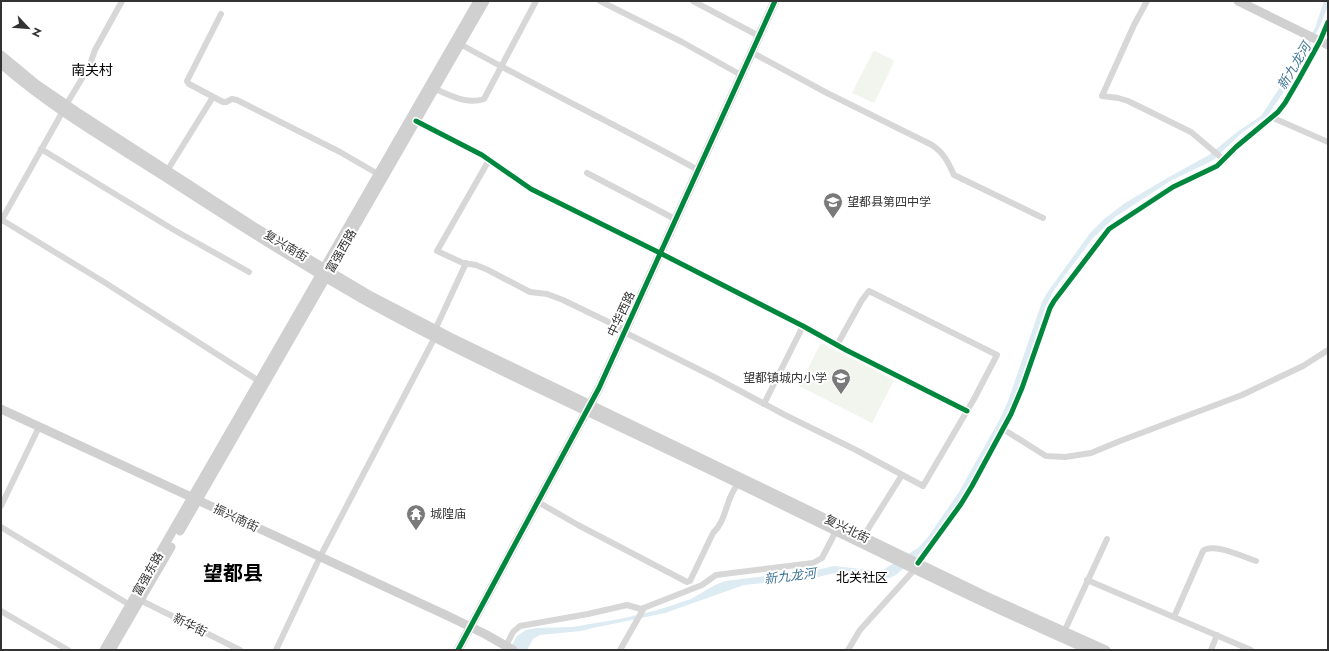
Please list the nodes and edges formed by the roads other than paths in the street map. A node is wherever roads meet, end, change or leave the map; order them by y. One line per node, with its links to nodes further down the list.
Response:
1 (122, 1): 22 (street)
2 (478, 1): 32 (main road, 富强西路)
3 (485, 1): 14 (main road, 富强西路)
4 (536, 1): 18 (street)
5 (600, 1): 19 (street)
6 (693, 1): 12 (street)
7 (775, 1): 12 (main road, 中华西路)
8 (1147, 1): 28 (street)
9 (1238, 1): 13 (main road)
10 (221, 14): 21 (street)
11 (1328, 22): 13 (street)
12 (759, 36): 15 (main road, 中华西路)
13 (1324, 43): 23 (street)
14 (460, 44): 18 (street); 20 (main road, 富强西路)
15 (752, 52): 19 (main road, 中华西路); 33 (street)
16 (1, 55): 22 (main road, 复兴南街)
17 (1, 64): 22 (main road, 复兴南街)
18 (501, 67): 20 (street); 29 (street)
19 (741, 75): 29 (main road, 中华西路)
20 (435, 88): 24 (main road, 富强西路)
21 (213, 97): 30 (street); 32 (street)
22 (64, 108): 26 (street); 30 (main road, 复兴南街); 39 (main road, 复兴南街)
23 (1271, 117): 25 (street); 28 (street)
24 (416, 121): 27 (street); 39 (main road, 富强西路)
25 (1328, 142)
26 (41, 149): 35 (street); 38 (street)
27 (489, 160): 36 (street); 37 (street)
28 (1223, 160): 51 (street)
29 (698, 170): 34 (main road, 中华西路)
30 (168, 171): 39 (main road, 复兴南街)
31 (587, 173): 34 (street)
32 (378, 174): 39 (main road, 富强西路)
33 (1044, 218)
34 (675, 219): 36 (main road, 中华西路)
35 (1, 221): 45 (street)
36 (660, 253): 40 (street); 41 (main road, 中华西路)
37 (466, 263): 41 (street); 42 (street)
38 (249, 272)
39 (325, 273): 42 (main road, 复兴南街); 45 (main road, 富强西路); 54 (main road, 富强西路)
40 (803, 326): 43 (street); 46 (street)
41 (624, 331): 46 (street); 47 (main road, 中华西路)
42 (435, 333): 47 (main road, 复兴南街); 61 (street)
43 (837, 345): 49 (street); 49 (street)
44 (1328, 350): 51 (street)
45 (259, 381): 54 (main road, 富强西路)
46 (764, 404): 52 (street)
47 (588, 408): 53 (main road, 复兴北街); 55 (main road, 中华西路); 59 (main road, 复兴北街)
48 (1, 409): 50 (main road, 振兴南街)
49 (967, 410): 52 (street)
50 (39, 427): 54 (main road, 振兴南街); 56 (street)
51 (1003, 429): 64 (street)
52 (902, 475): 59 (street)
53 (738, 483): 55 (street); 58 (main road, 复兴北街)
54 (195, 499): 61 (main road, 振兴南街); 66 (main road, 富强东路); 67 (main road, 富强东路)
55 (538, 502): 71 (main road, 中华西路)
56 (1, 506)
57 (1, 527): 67 (street)
58 (836, 531): 62 (main road, 复兴北街); 68 (street)
59 (863, 536): 62 (main road, 复兴北街)
60 (1107, 539): 65 (street)
61 (320, 557): 71 (main road, 振兴南街); 79 (street)
62 (899, 557): 64 (main road, 复兴北街)
63 (1256, 561): 70 (street)
64 (915, 565): 72 (main road, 复兴北街); 82 (street); 83 (main road, 复兴北街)
65 (1087, 580): 70 (street); 72 (street)
66 (140, 600): 77 (main road, 富强东路); 78 (street, 新华街)
67 (130, 605): 76 (main road, 富强东路)
68 (643, 610): 74 (street); 81 (street)
69 (1, 611): 75 (street)
70 (1174, 617): 73 (street)
71 (470, 627): 74 (main road, 振兴南街); 80 (main road, 中华西路)
72 (1064, 632): 84 (main road, 复兴北街)
73 (1217, 635): 85 (street); 86 (street)
74 (509, 648)
75 (68, 650)
76 (104, 650)
77 (111, 650)
78 (240, 650)
79 (276, 650)
80 (458, 650)
81 (620, 650)
82 (848, 650)
83 (1089, 650)
84 (1106, 650)
85 (1211, 650)
86 (1251, 650)

